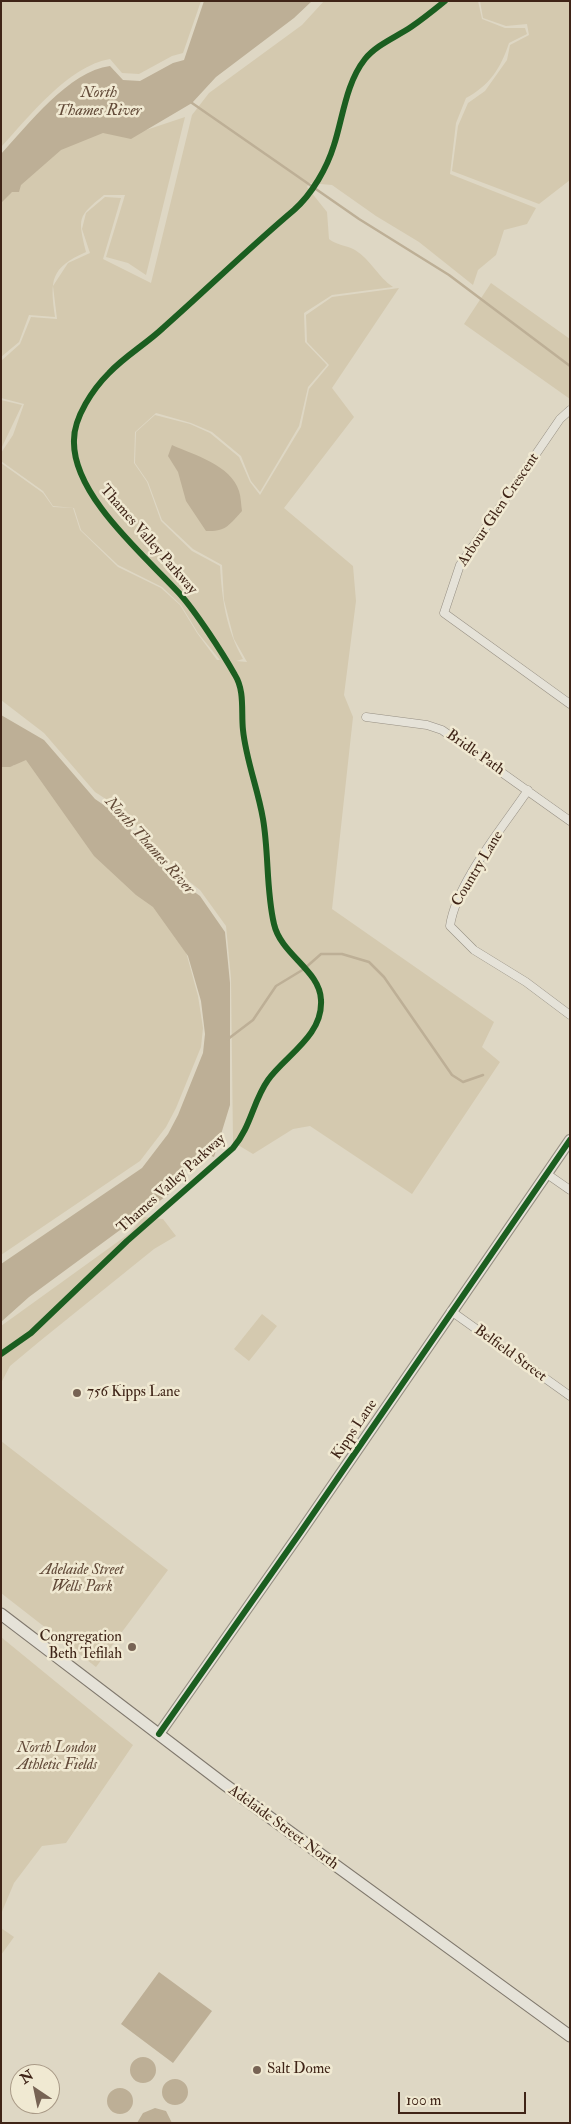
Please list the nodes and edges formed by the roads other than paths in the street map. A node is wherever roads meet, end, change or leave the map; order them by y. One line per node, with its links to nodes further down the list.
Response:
1 (570, 410): 2 (street, Arbour Glen Crescent)
2 (570, 704)
3 (366, 717): 4 (street, Bridle Path)
4 (528, 790): 5 (street, Bridle Path); 6 (street, Country Lane)
5 (570, 820)
6 (570, 1015)
7 (570, 1140): 8 (street, Kipps Lane)
8 (547, 1174): 9 (street); 10 (street, Kipps Lane)
9 (570, 1190)
10 (451, 1311): 11 (street, Belfield Street); 13 (street, Kipps Lane)
11 (570, 1396)
12 (1, 1614): 13 (main road, Adelaide Street North)
13 (159, 1734): 14 (main road, Adelaide Street North)
14 (570, 2036)

